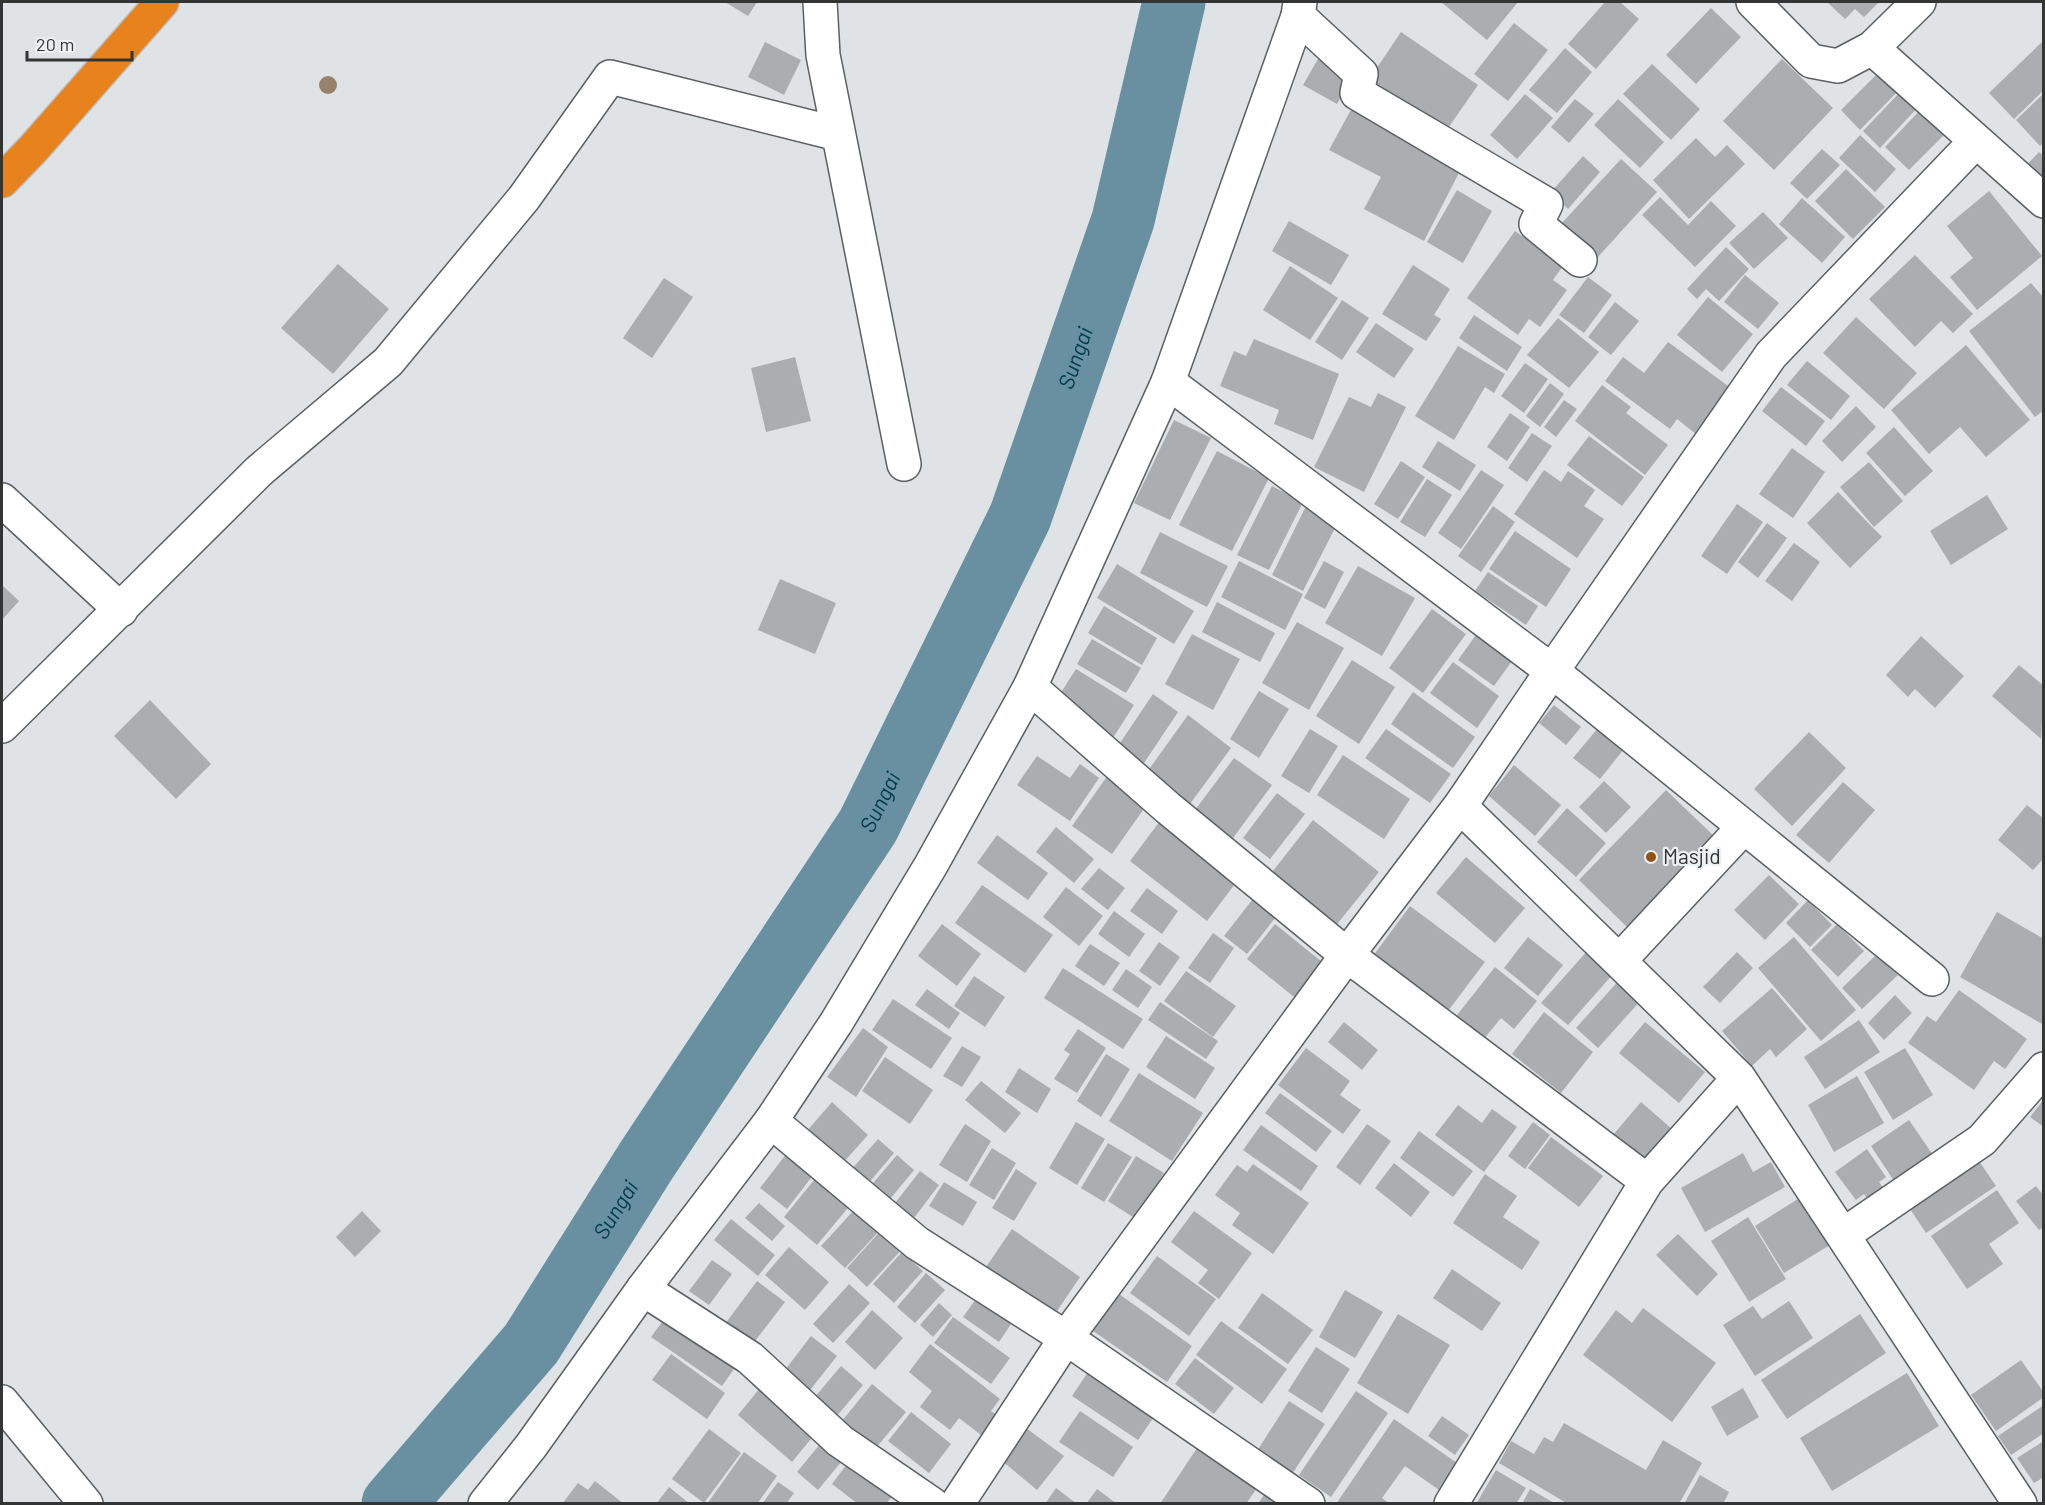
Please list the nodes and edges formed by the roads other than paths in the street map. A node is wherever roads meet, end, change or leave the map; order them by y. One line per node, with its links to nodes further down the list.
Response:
1 (162, 2): 9 (highway)
2 (820, 2): 7 (street)
3 (1753, 2): 6 (street)
4 (1918, 2): 6 (street)
5 (1299, 9): 11 (street); 12 (street)
6 (1872, 48): 8 (street)
7 (838, 134): 13 (street); 15 (street)
8 (1975, 142): 10 (street); 16 (street)
9 (2, 181)
10 (2043, 201)
11 (1580, 260)
12 (1168, 382): 16 (street); 17 (street)
13 (904, 464)
14 (2, 500): 15 (street)
15 (121, 610): 18 (street)
16 (1552, 671): 19 (street); 20 (street)
17 (1030, 687): 21 (street); 26 (street)
18 (2, 726)
19 (1460, 806): 21 (street); 22 (street)
20 (1744, 827): 22 (street); 23 (street)
21 (1347, 955): 27 (street); 30 (street)
22 (1619, 961): 25 (street)
23 (1932, 979)
24 (2043, 1069): 28 (street)
25 (1739, 1078): 27 (street); 28 (street)
26 (771, 1121): 29 (street); 30 (street)
27 (1647, 1181): 37 (street)
28 (1844, 1235): 38 (street)
29 (643, 1289): 33 (street); 34 (street)
30 (1066, 1338): 35 (street); 36 (street)
31 (2, 1402): 32 (street)
32 (86, 1503)
33 (485, 1503)
34 (932, 1503)
35 (957, 1503)
36 (1308, 1503)
37 (1451, 1503)
38 (2020, 1503)

